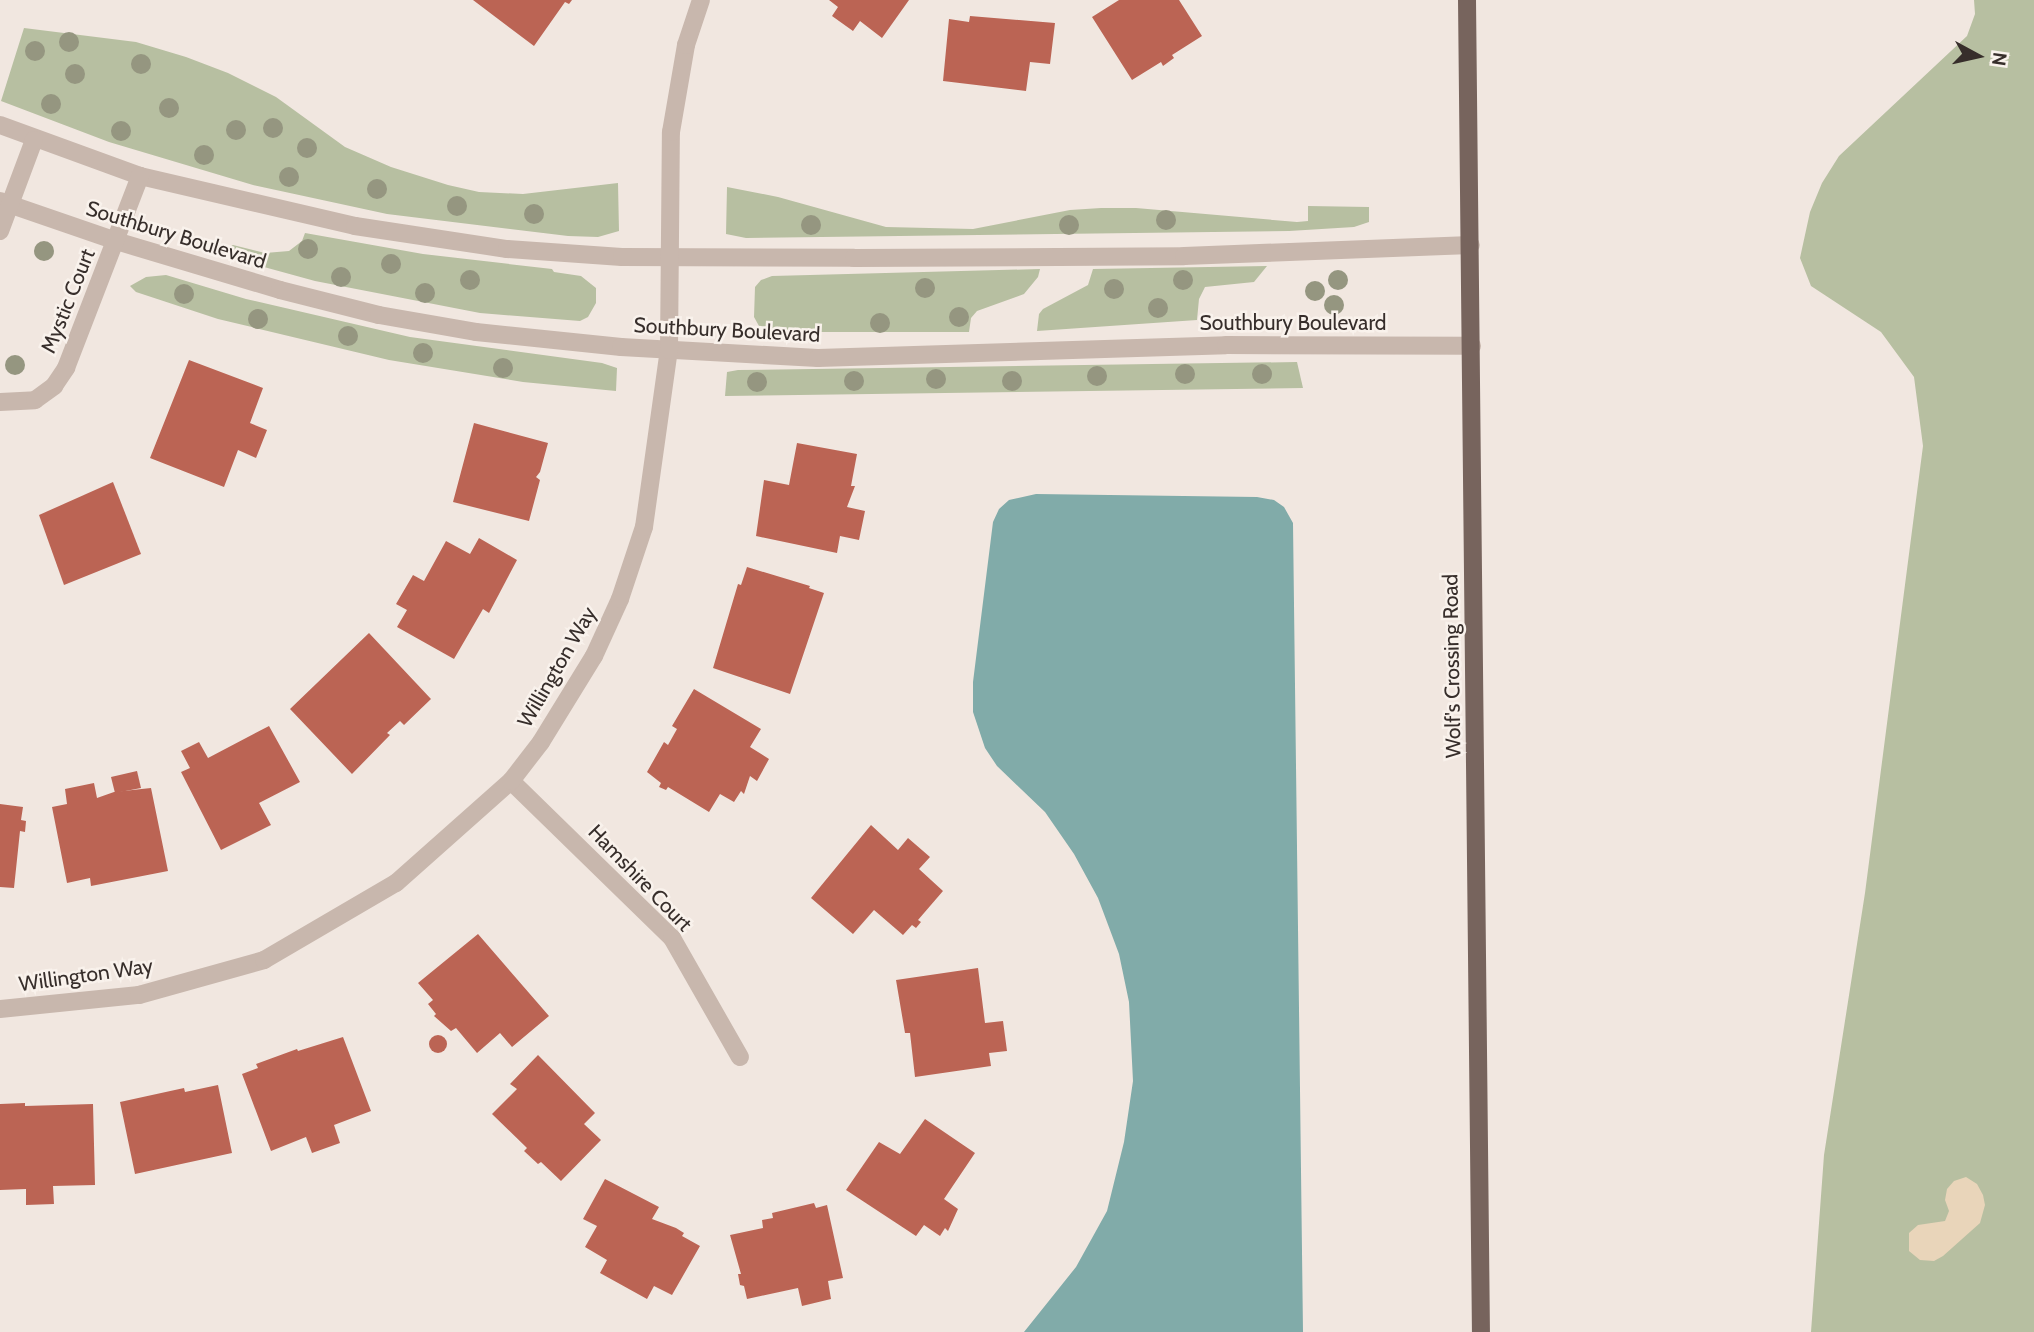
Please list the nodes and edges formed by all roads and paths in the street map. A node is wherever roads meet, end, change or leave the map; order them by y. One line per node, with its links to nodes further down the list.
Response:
1 (701, 0): 10 (street, Willington Way)
2 (1467, 0): 9 (main road, Wolf's Crossing Road)
3 (0, 125): 4 (street)
4 (34, 140): 5 (street); 6 (street)
5 (139, 176): 8 (street, Mystic Court); 10 (street)
6 (5, 203): 7 (street); 8 (street, Southbury Boulevard)
7 (0, 231)
8 (116, 241): 12 (street, Southbury Boulevard); 13 (street, Mystic Court)
9 (1471, 245): 10 (street); 11 (main road, Wolf's Crossing Road)
10 (670, 258): 12 (street, Willington Way)
11 (1472, 346): 12 (street, Southbury Boulevard); 17 (main road, Wolf's Crossing Road)
12 (669, 351): 14 (street, Willington Way)
13 (0, 402)
14 (511, 781): 15 (street, Willington Way); 16 (street, Hamshire Court)
15 (0, 1009)
16 (740, 1057)
17 (1481, 1332)

